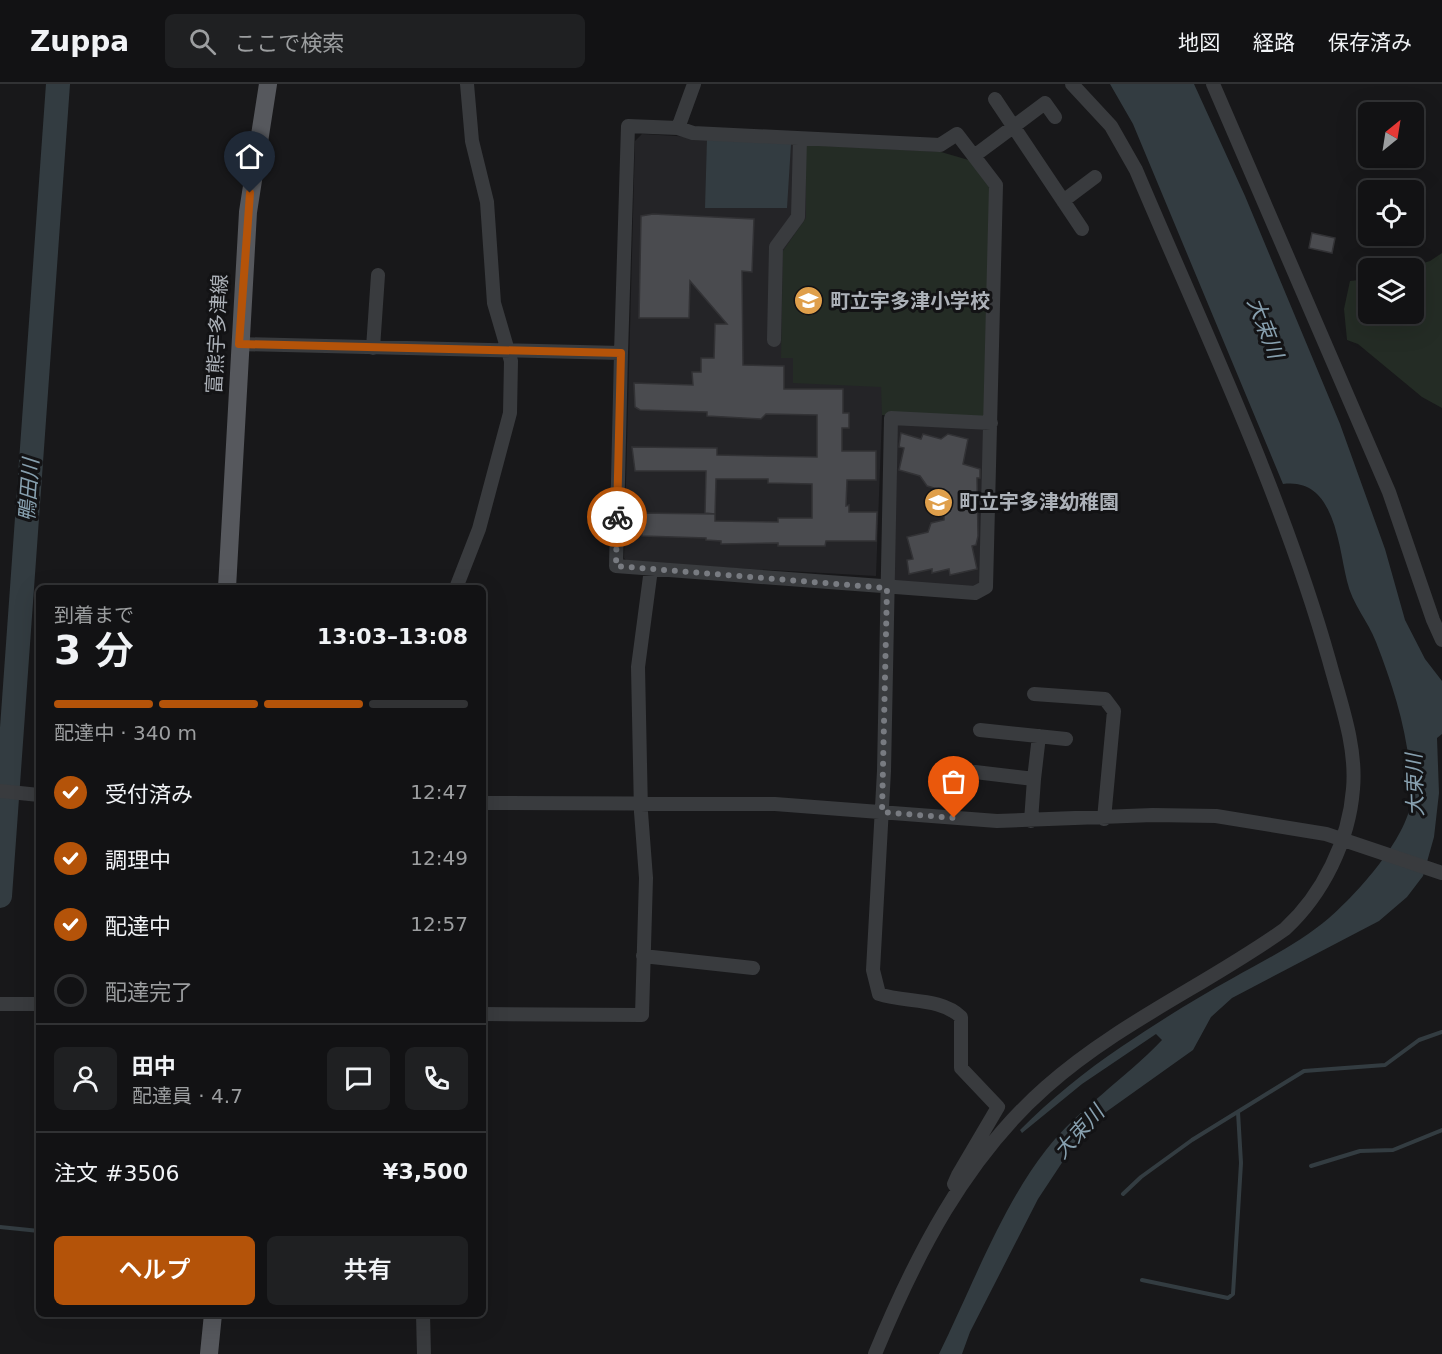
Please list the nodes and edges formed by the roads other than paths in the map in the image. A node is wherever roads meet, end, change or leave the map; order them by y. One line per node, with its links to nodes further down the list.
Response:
1 (268, 84): 17 (main road, 富熊宇多津線)
2 (467, 84): 19 (street)
3 (694, 84): 9 (street)
4 (1072, 84): 40 (street)
5 (1213, 84): 26 (street)
6 (995, 99): 8 (street)
7 (1055, 117): 8 (street)
8 (1013, 126): 11 (street); 13 (street)
9 (678, 128): 10 (street); 20 (street)
10 (800, 139): 11 (street); 16 (street)
11 (974, 156): 21 (street)
12 (1095, 177): 13 (street)
13 (1063, 201): 14 (street)
14 (1082, 229)
15 (378, 275): 18 (street)
16 (774, 340)
17 (239, 344): 18 (street); 23 (main road, 富熊宇多津線)
18 (373, 348): 19 (street)
19 (509, 352): 20 (street); 24 (street)
20 (621, 353): 22 (street)
21 (991, 423): 25 (street); 25 (street)
22 (651, 569): 25 (street); 36 (street)
23 (227, 585)
24 (457, 585)
25 (887, 588): 37 (street)
26 (1442, 640)
27 (1034, 694): 38 (street)
28 (980, 730): 29 (street)
29 (1039, 736): 30 (street); 32 (street)
30 (1066, 739)
31 (975, 772): 32 (street)
32 (1034, 779): 39 (street)
33 (0, 791): 34 (street)
34 (36, 795)
35 (486, 802): 36 (street)
36 (641, 802): 37 (street); 42 (street)
37 (882, 812): 39 (street); 47 (street)
38 (1104, 819): 39 (street); 40 (street)
39 (1031, 821)
40 (1345, 840): 41 (street); 47 (street)
41 (1442, 873)
42 (643, 956): 43 (street); 46 (street)
43 (753, 968)
44 (0, 1004): 45 (street)
45 (36, 1004)
46 (486, 1014)
47 (958, 1190): 52 (street)
48 (213, 1317): 50 (main road)
49 (423, 1317): 51 (street)
50 (209, 1354)
51 (424, 1354)
52 (875, 1354)

